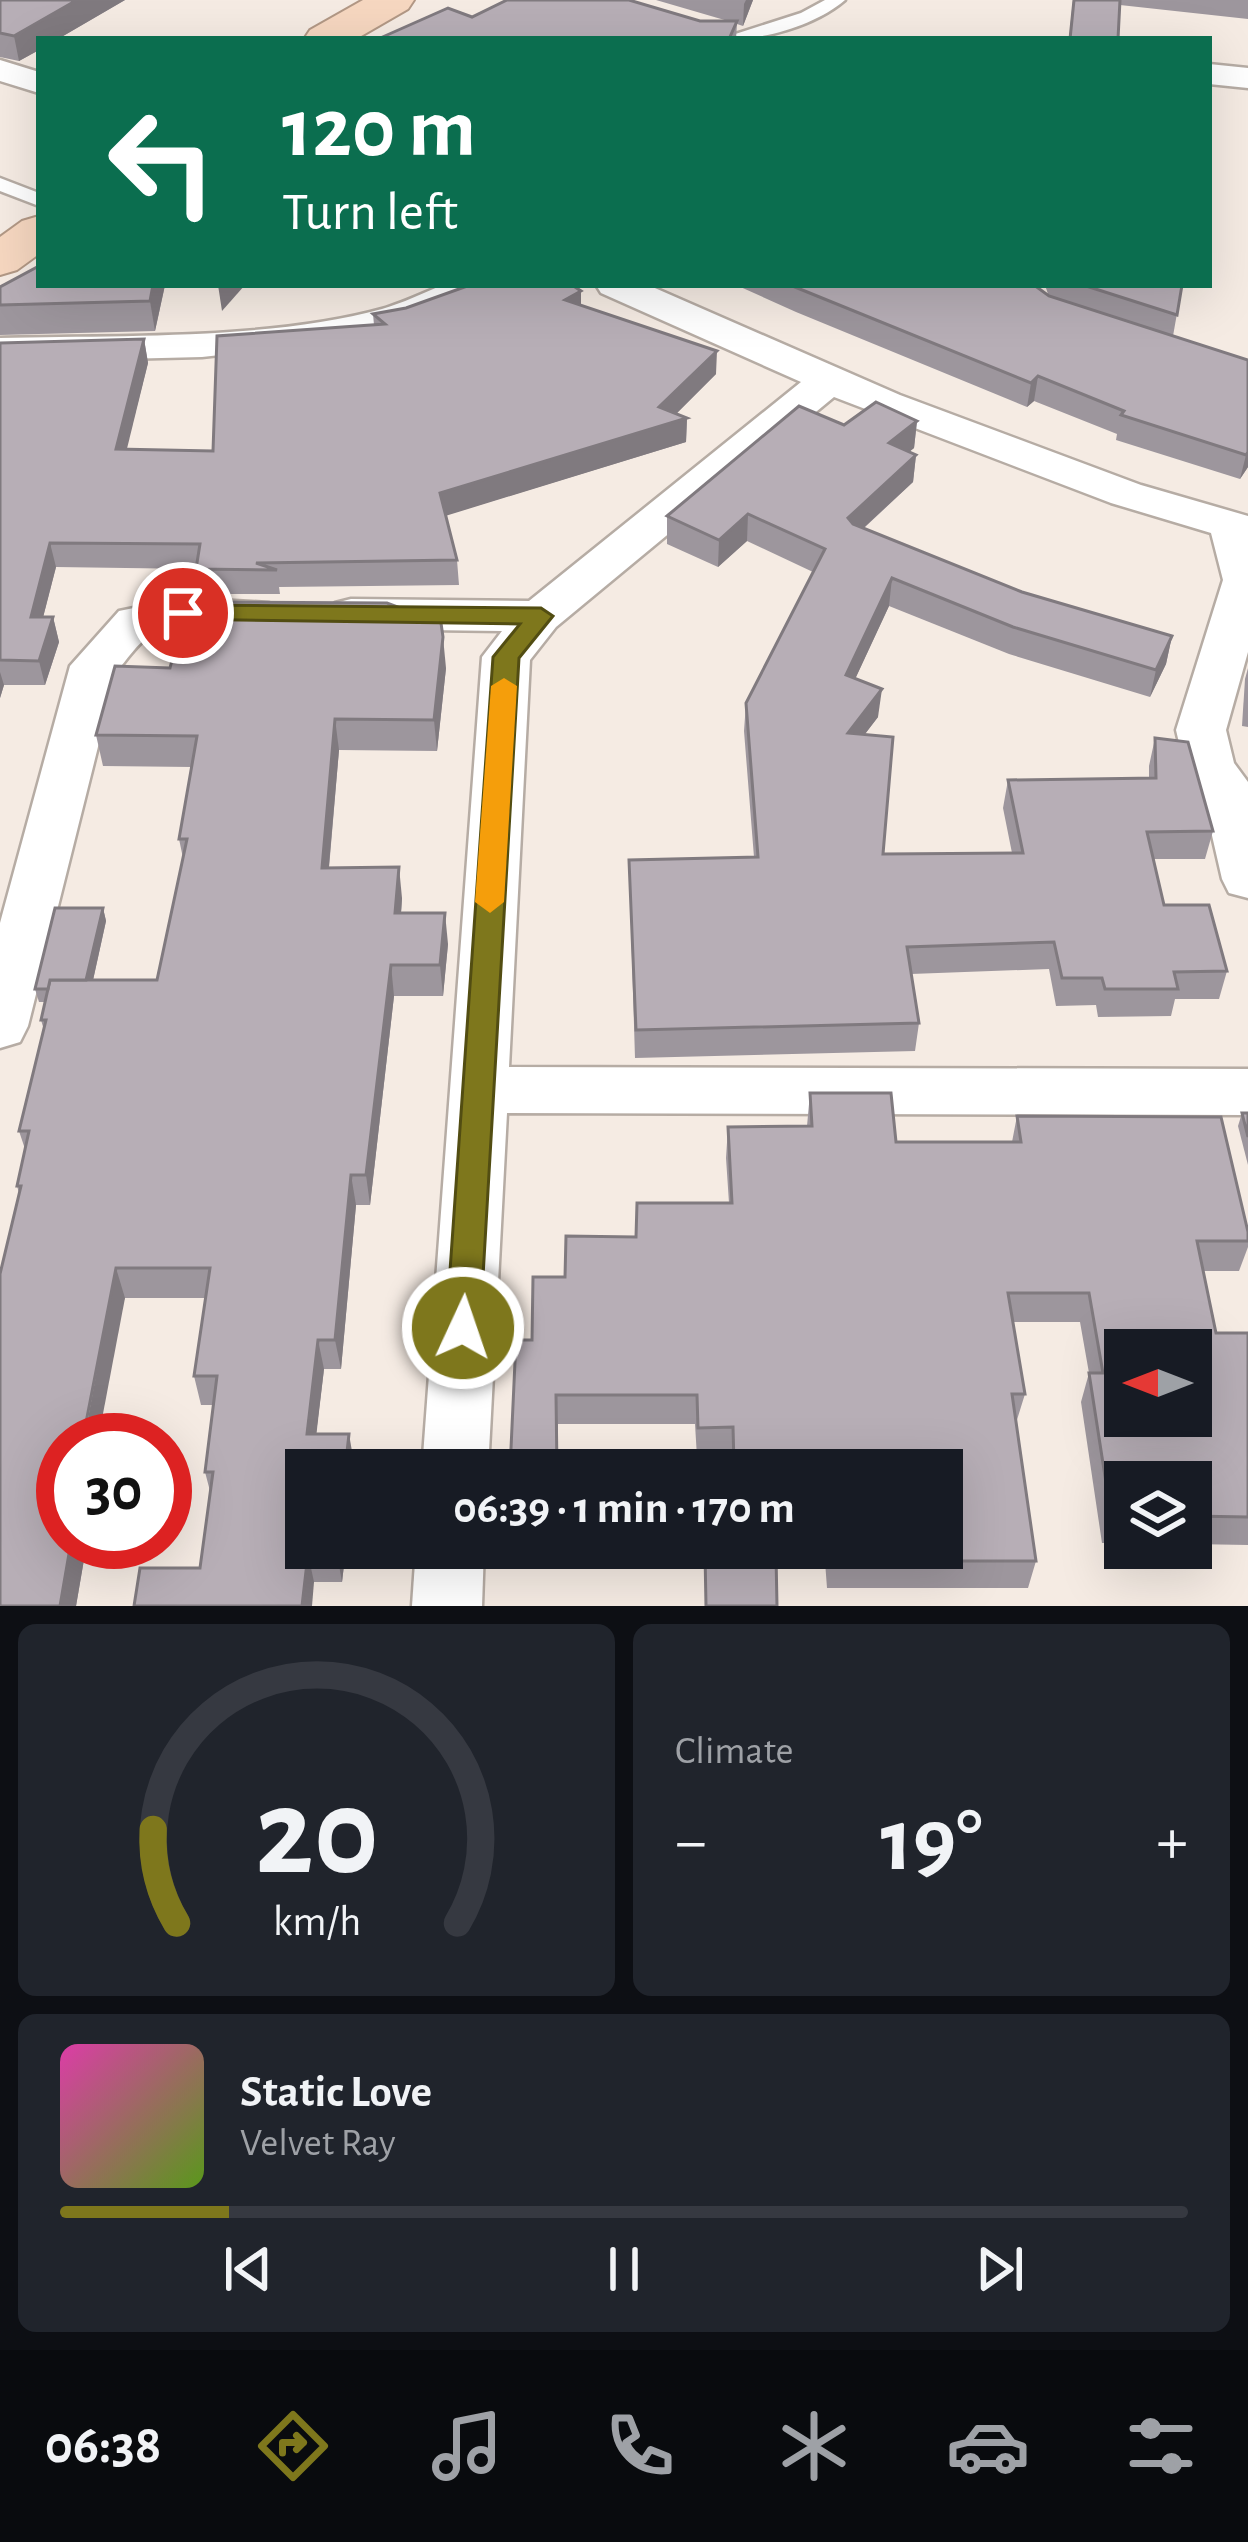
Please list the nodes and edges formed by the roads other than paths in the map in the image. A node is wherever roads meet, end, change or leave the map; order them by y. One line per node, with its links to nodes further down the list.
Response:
1 (393, 0): 5 (highway)
2 (427, 0): 6 (highway)
3 (837, 0): 8 (lane)
4 (690, 27): 7 (street)
5 (330, 36)
6 (367, 36)
7 (723, 36)
8 (744, 36)
9 (0, 70): 12 (street)
10 (1212, 74): 11 (street)
11 (1248, 78)
12 (36, 81)
13 (0, 184): 14 (lane)
14 (36, 202)
15 (36, 206): 16 (highway)
16 (0, 232)
17 (36, 233): 18 (highway)
18 (0, 260)
19 (470, 288): 21 (street)
20 (622, 288): 22 (street)
21 (0, 350)
22 (831, 378): 23 (street); 24 (street)
23 (1240, 528): 25 (street)
24 (541, 616): 26 (street); 27 (street)
25 (1248, 879)
26 (0, 1026)
27 (477, 1090): 28 (street); 29 (street)
28 (1248, 1092)
29 (456, 1449)
30 (449, 1569): 31 (street)
31 (447, 1606)

